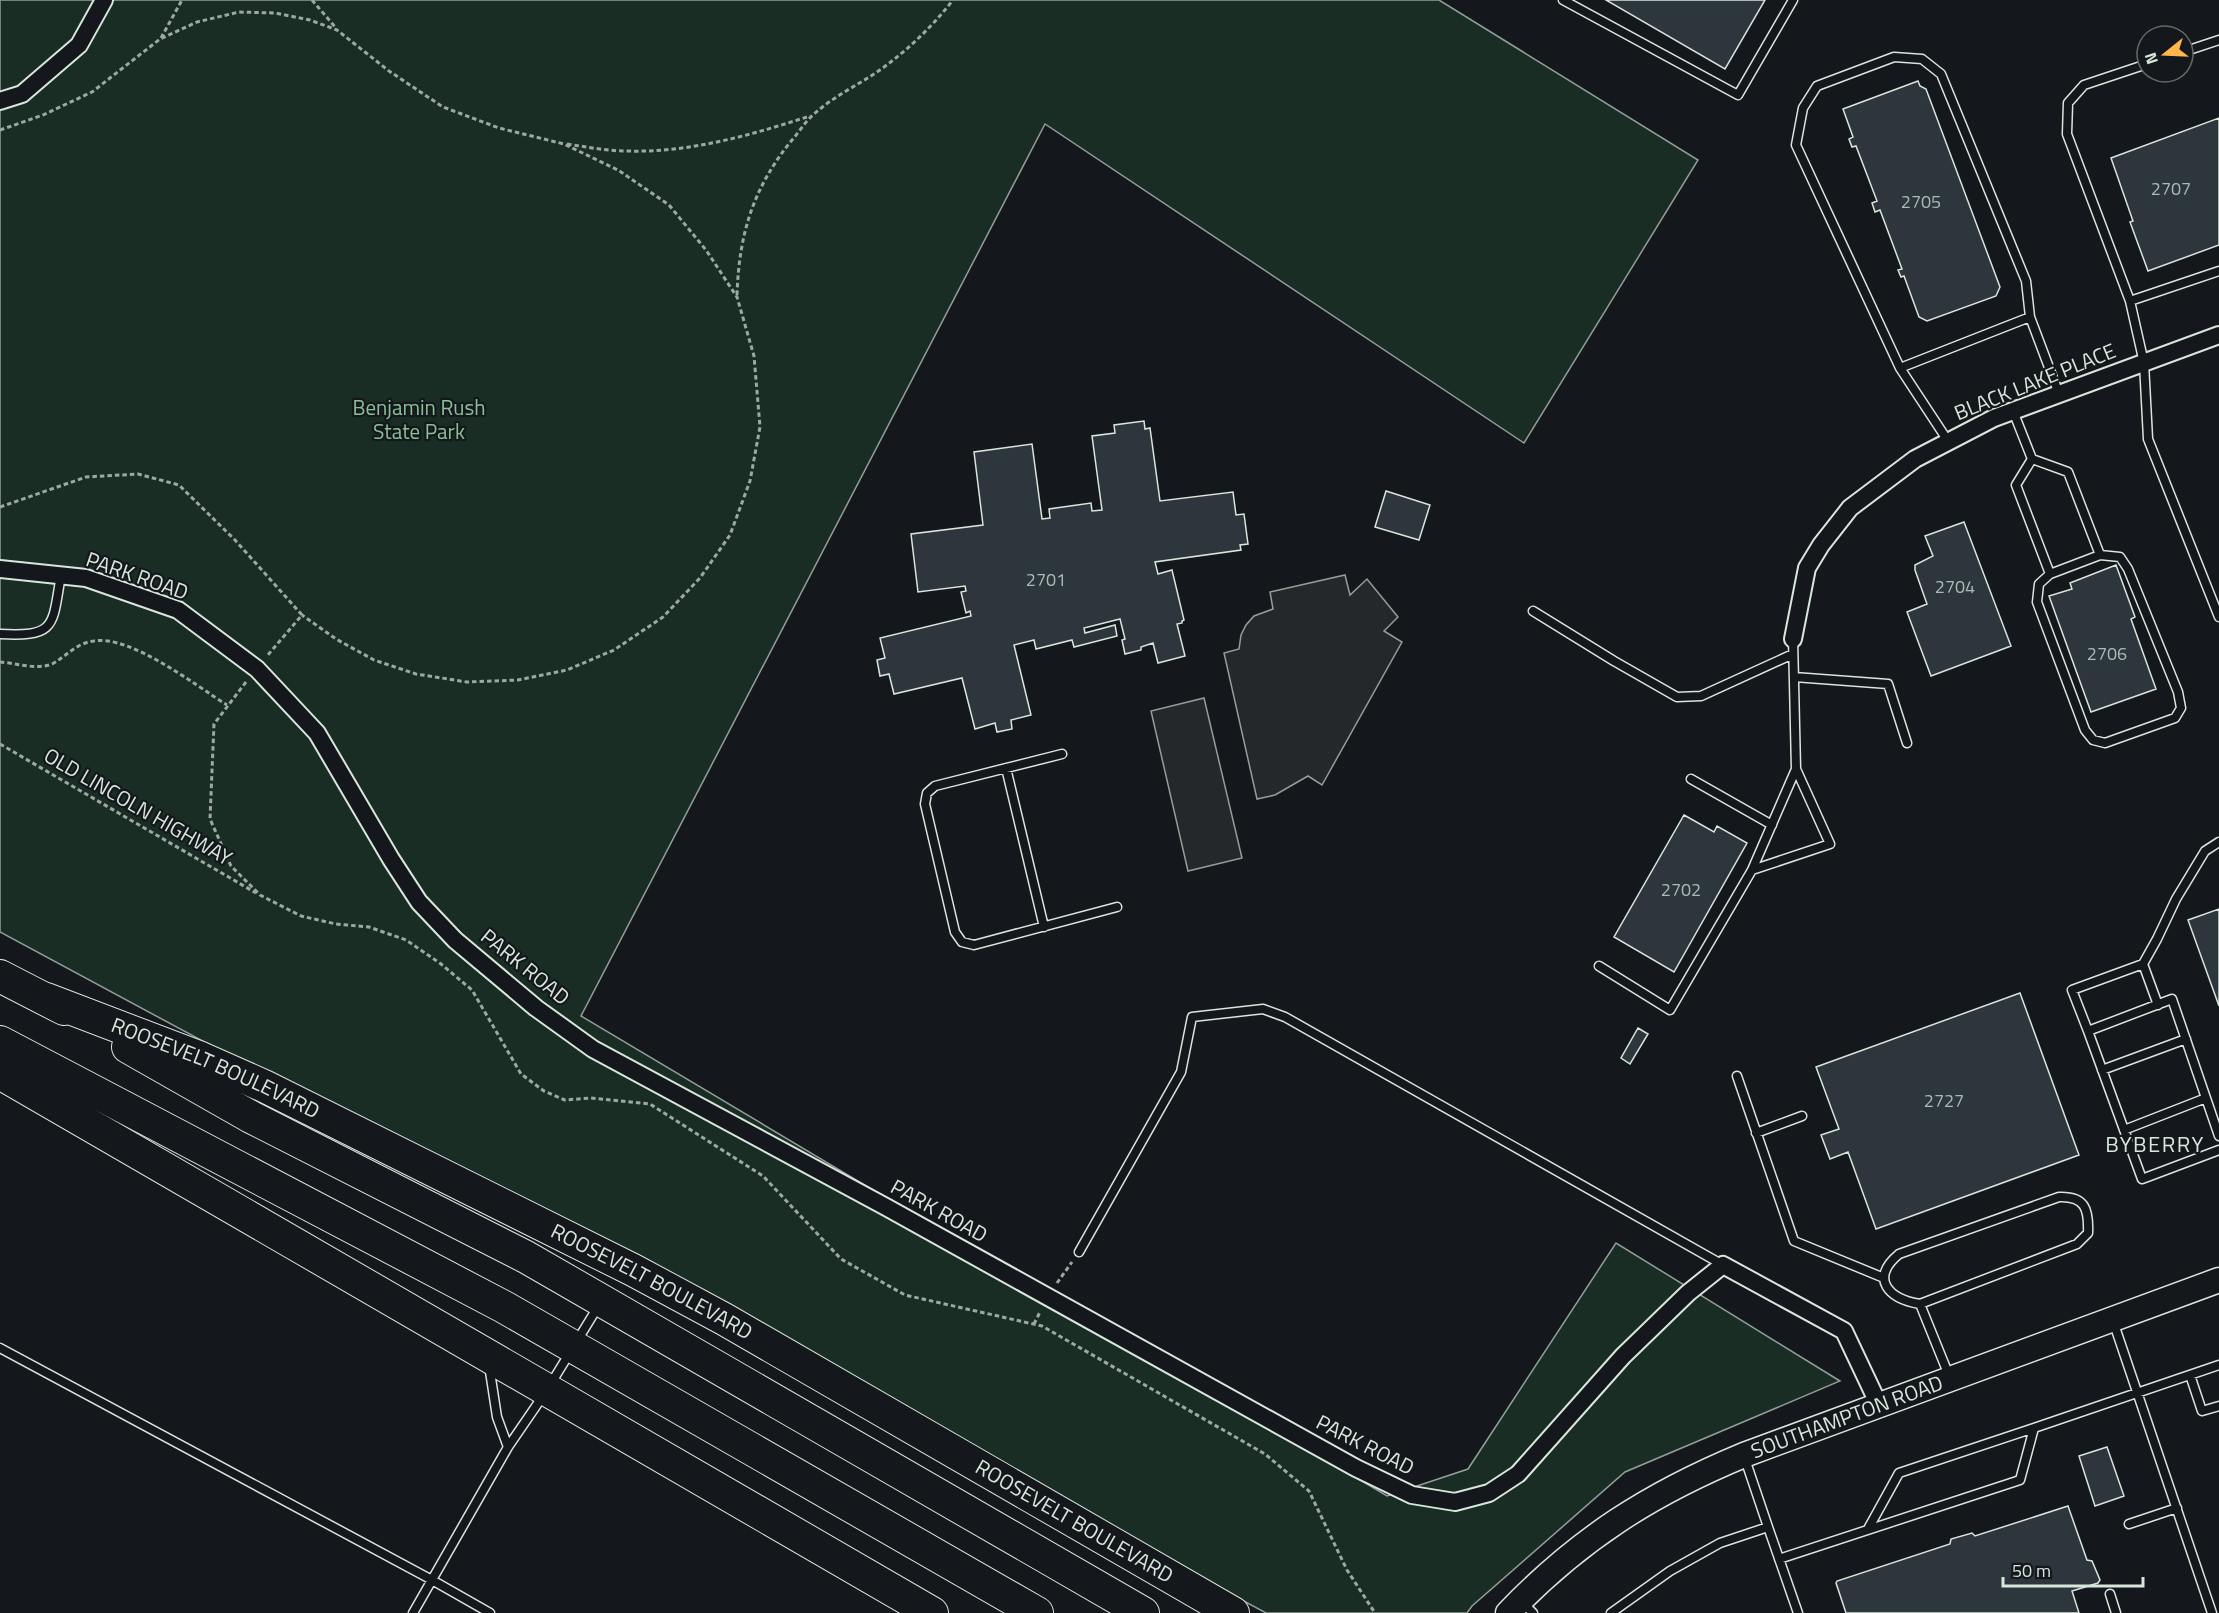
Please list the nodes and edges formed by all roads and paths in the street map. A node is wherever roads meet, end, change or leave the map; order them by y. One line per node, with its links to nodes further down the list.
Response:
1 (104, 0): 12 (street)
2 (182, 0): 8 (path)
3 (312, 0): 7 (path)
4 (953, 0): 13 (path)
5 (1563, 0): 6 (lane)
6 (1793, 0)
7 (337, 30): 8 (path); 15 (path)
8 (160, 39): 14 (path)
9 (2219, 40): 10 (lane)
10 (2195, 48)
11 (2135, 68): 18 (lane)
12 (0, 101)
13 (812, 115): 15 (path); 17 (path)
14 (0, 130)
15 (564, 144): 17 (path)
16 (2219, 271): 18 (lane)
17 (737, 297): 33 (path)
18 (2130, 301): 21 (lane)
19 (2030, 317): 22 (lane); 22 (lane); 23 (lane)
20 (2219, 335): 21 (street, BLACK LAKE PLACE)
21 (2144, 363): 23 (street, BLACK LAKE PLACE); 34 (lane)
22 (1900, 368): 25 (lane)
23 (2059, 394): 24 (street, BLACK LAKE PLACE)
24 (2013, 411): 25 (street, BLACK LAKE PLACE); 26 (lane)
25 (1948, 441): 36 (street, BLACK LAKE PLACE)
26 (2032, 459): 28 (lane); 30 (lane)
27 (0, 507): 33 (path)
28 (2100, 555): 30 (lane); 30 (lane)
29 (0, 569): 31 (street, PARK ROAD)
30 (2050, 574)
31 (61, 575): 35 (lane); 72 (street, PARK ROAD)
32 (1533, 611): 36 (lane)
33 (303, 615): 38 (path)
34 (2219, 617)
35 (0, 634)
36 (1793, 646): 40 (lane)
37 (0, 662): 41 (path)
38 (263, 662)
39 (250, 677): 41 (path)
40 (1794, 677): 42 (lane); 46 (lane)
41 (227, 705): 51 (path)
42 (1907, 743)
43 (0, 744): 51 (path, OLD LINCOLN HIGHWAY)
44 (1062, 754): 45 (lane)
45 (1006, 768): 53 (lane); 53 (lane)
46 (1796, 769): 48 (lane); 50 (lane)
47 (1690, 779): 48 (lane)
48 (1772, 825): 50 (lane)
49 (2219, 842): 54 (lane)
50 (1752, 870): 55 (lane)
51 (260, 895): 80 (path)
52 (1117, 907): 53 (lane)
53 (1044, 927)
54 (2143, 964): 58 (lane); 59 (lane)
55 (1599, 966)
56 (0, 976): 57 (highway, ROOSEVELT BOULEVARD)
57 (46, 999): 76 (highway, ROOSEVELT BOULEVARD); 107 (highway, ROOSEVELT BOULEVARD)
58 (2158, 1005): 59 (lane); 60 (lane)
59 (2088, 1031): 62 (lane)
60 (2186, 1039): 62 (lane); 65 (lane)
61 (0, 1042): 81 (highway)
62 (2102, 1070): 67 (lane)
63 (0, 1073): 83 (highway)
64 (1737, 1076): 68 (lane)
65 (2206, 1098): 67 (lane); 69 (lane)
66 (1802, 1116): 68 (lane)
67 (2124, 1130): 70 (lane)
68 (1756, 1133): 73 (lane)
69 (2219, 1135)
70 (2219, 1150)
71 (1079, 1251): 72 (lane); 75 (path)
72 (1723, 1264): 89 (street)
73 (1884, 1278): 77 (lane); 77 (lane)
74 (2219, 1280): 79 (street, SOUTHAMPTON ROAD)
75 (1054, 1287)
76 (602, 1299): 81 (lane); 106 (highway, ROOSEVELT BOULEVARD)
77 (1920, 1304): 86 (lane)
78 (1044, 1305): 80 (path)
79 (2112, 1319): 86 (street, SOUTHAMPTON ROAD); 88 (lane)
80 (1034, 1324): 108 (path)
81 (573, 1346): 87 (lane); 105 (highway)
82 (0, 1348): 99 (lane)
83 (488, 1356): 87 (highway); 92 (lane)
84 (2219, 1365): 85 (lane)
85 (2190, 1376): 88 (lane); 90 (lane)
86 (1950, 1379): 89 (street, SOUTHAMPTON ROAD)
87 (547, 1390): 92 (lane); 104 (highway)
88 (2138, 1394): 91 (lane); 94 (lane)
89 (1879, 1405): 93 (street, SOUTHAMPTON ROAD)
90 (2219, 1406)
91 (2034, 1428): 97 (lane); 97 (lane)
92 (508, 1448): 99 (lane)
93 (1744, 1455): 96 (lane); 101 (street, SOUTHAMPTON ROAD)
94 (2177, 1508): 95 (lane); 112 (lane)
95 (2129, 1524)
96 (1768, 1527): 98 (lane); 109 (lane)
97 (1868, 1529): 98 (lane)
98 (1779, 1559): 110 (lane)
99 (432, 1580): 102 (lane); 103 (lane)
100 (2110, 1594): 111 (lane)
101 (1521, 1609)
102 (413, 1613)
103 (490, 1613)
104 (932, 1613)
105 (1037, 1613)
106 (1143, 1613)
107 (1233, 1613)
108 (1375, 1613)
109 (1611, 1613)
110 (1798, 1613)
111 (2116, 1613)
112 (2212, 1613)

